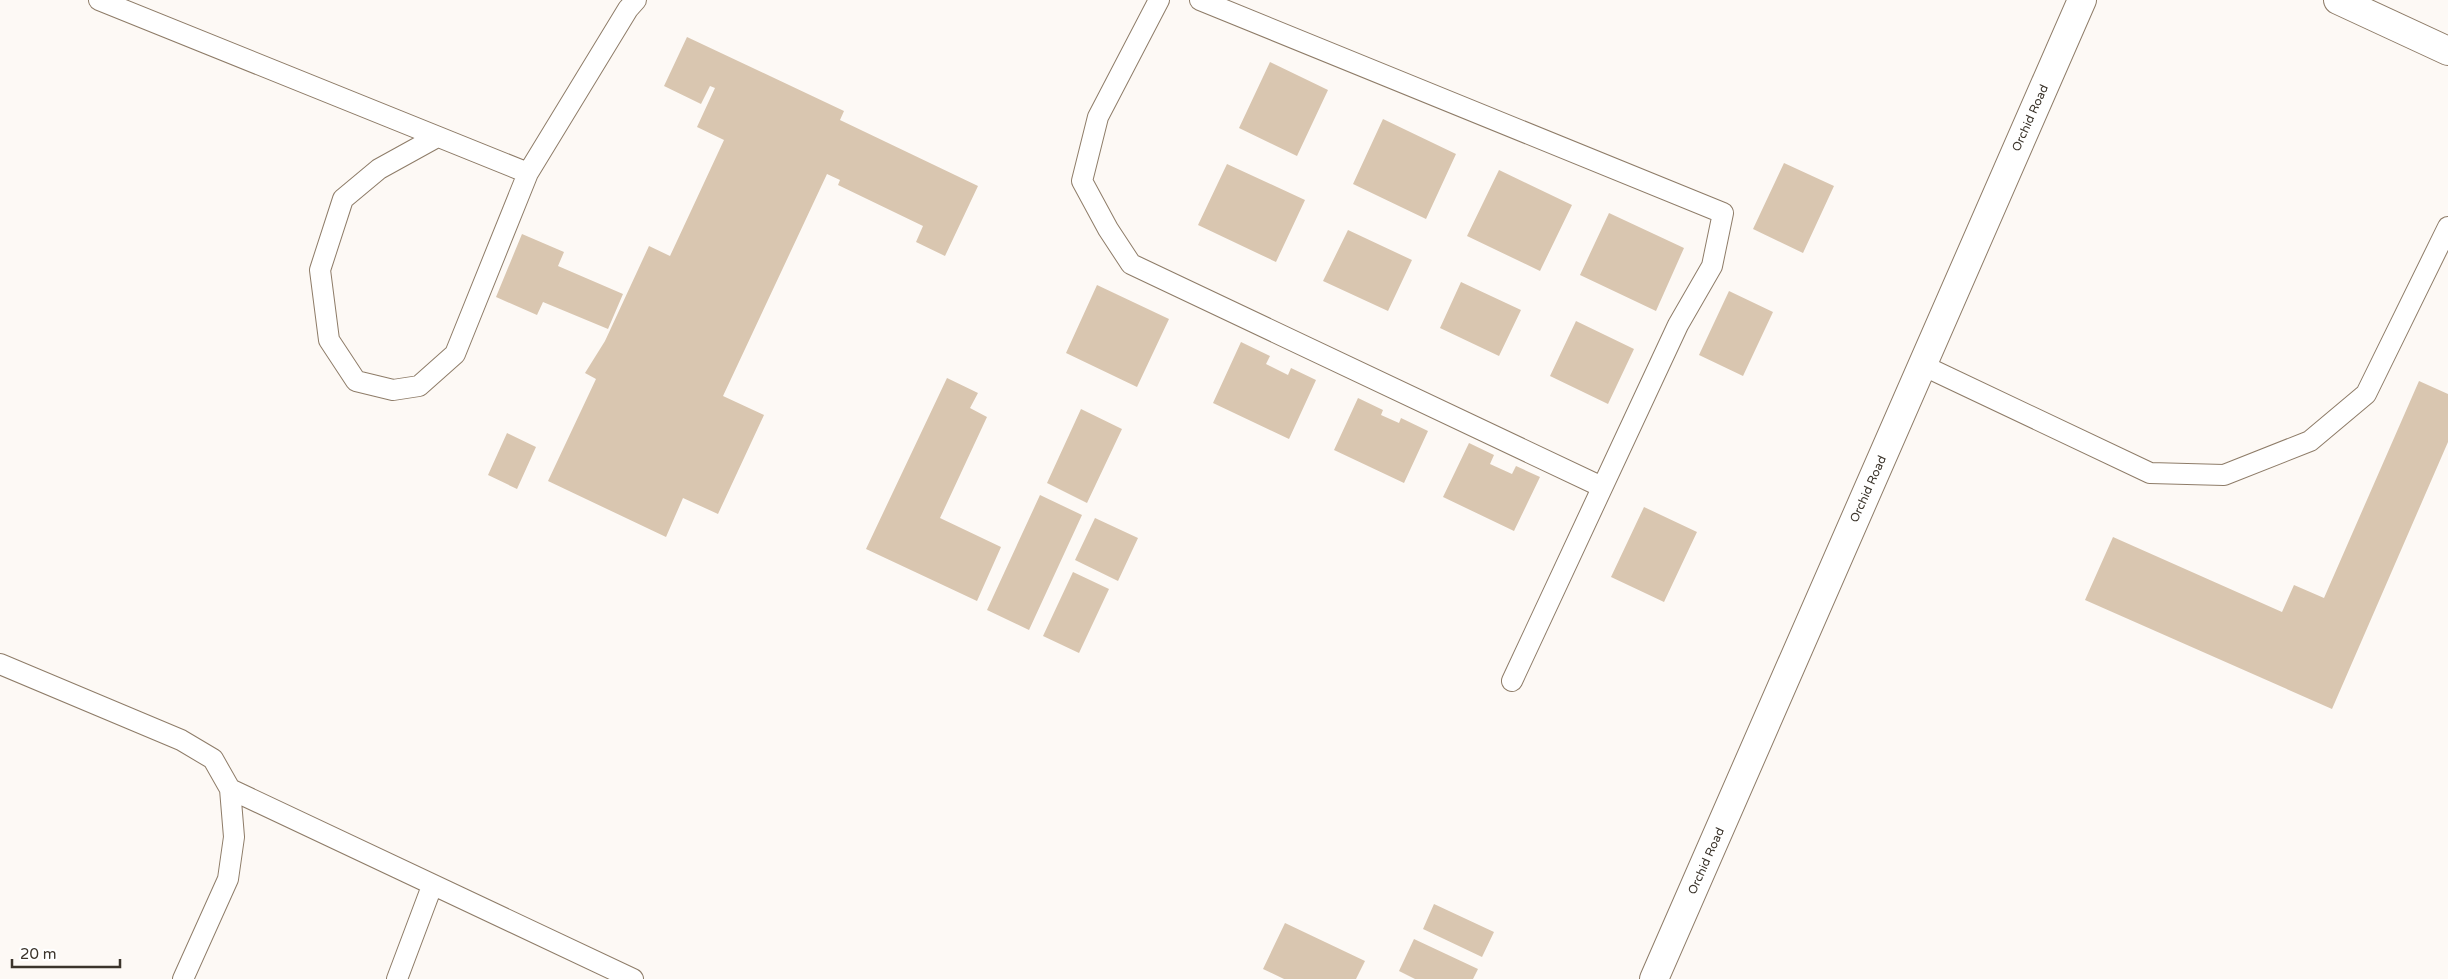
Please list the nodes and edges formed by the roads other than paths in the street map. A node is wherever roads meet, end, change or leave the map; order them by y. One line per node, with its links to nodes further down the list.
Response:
1 (99, 0): 8 (lane)
2 (636, 0): 9 (lane)
3 (1159, 0): 12 (lane)
4 (1200, 0): 12 (lane)
5 (2082, 0): 11 (street, Orchid Road)
6 (2338, 0): 7 (street)
7 (2448, 51)
8 (437, 137): 9 (lane); 9 (lane)
9 (528, 174)
10 (2448, 227): 11 (lane)
11 (1922, 365): 20 (street, Orchid Road)
12 (1602, 487): 14 (lane)
13 (0, 664): 15 (lane)
14 (1512, 681)
15 (230, 790): 16 (lane); 17 (lane)
16 (432, 886): 18 (lane); 19 (lane)
17 (183, 979)
18 (397, 979)
19 (633, 979)
20 (1654, 979)

